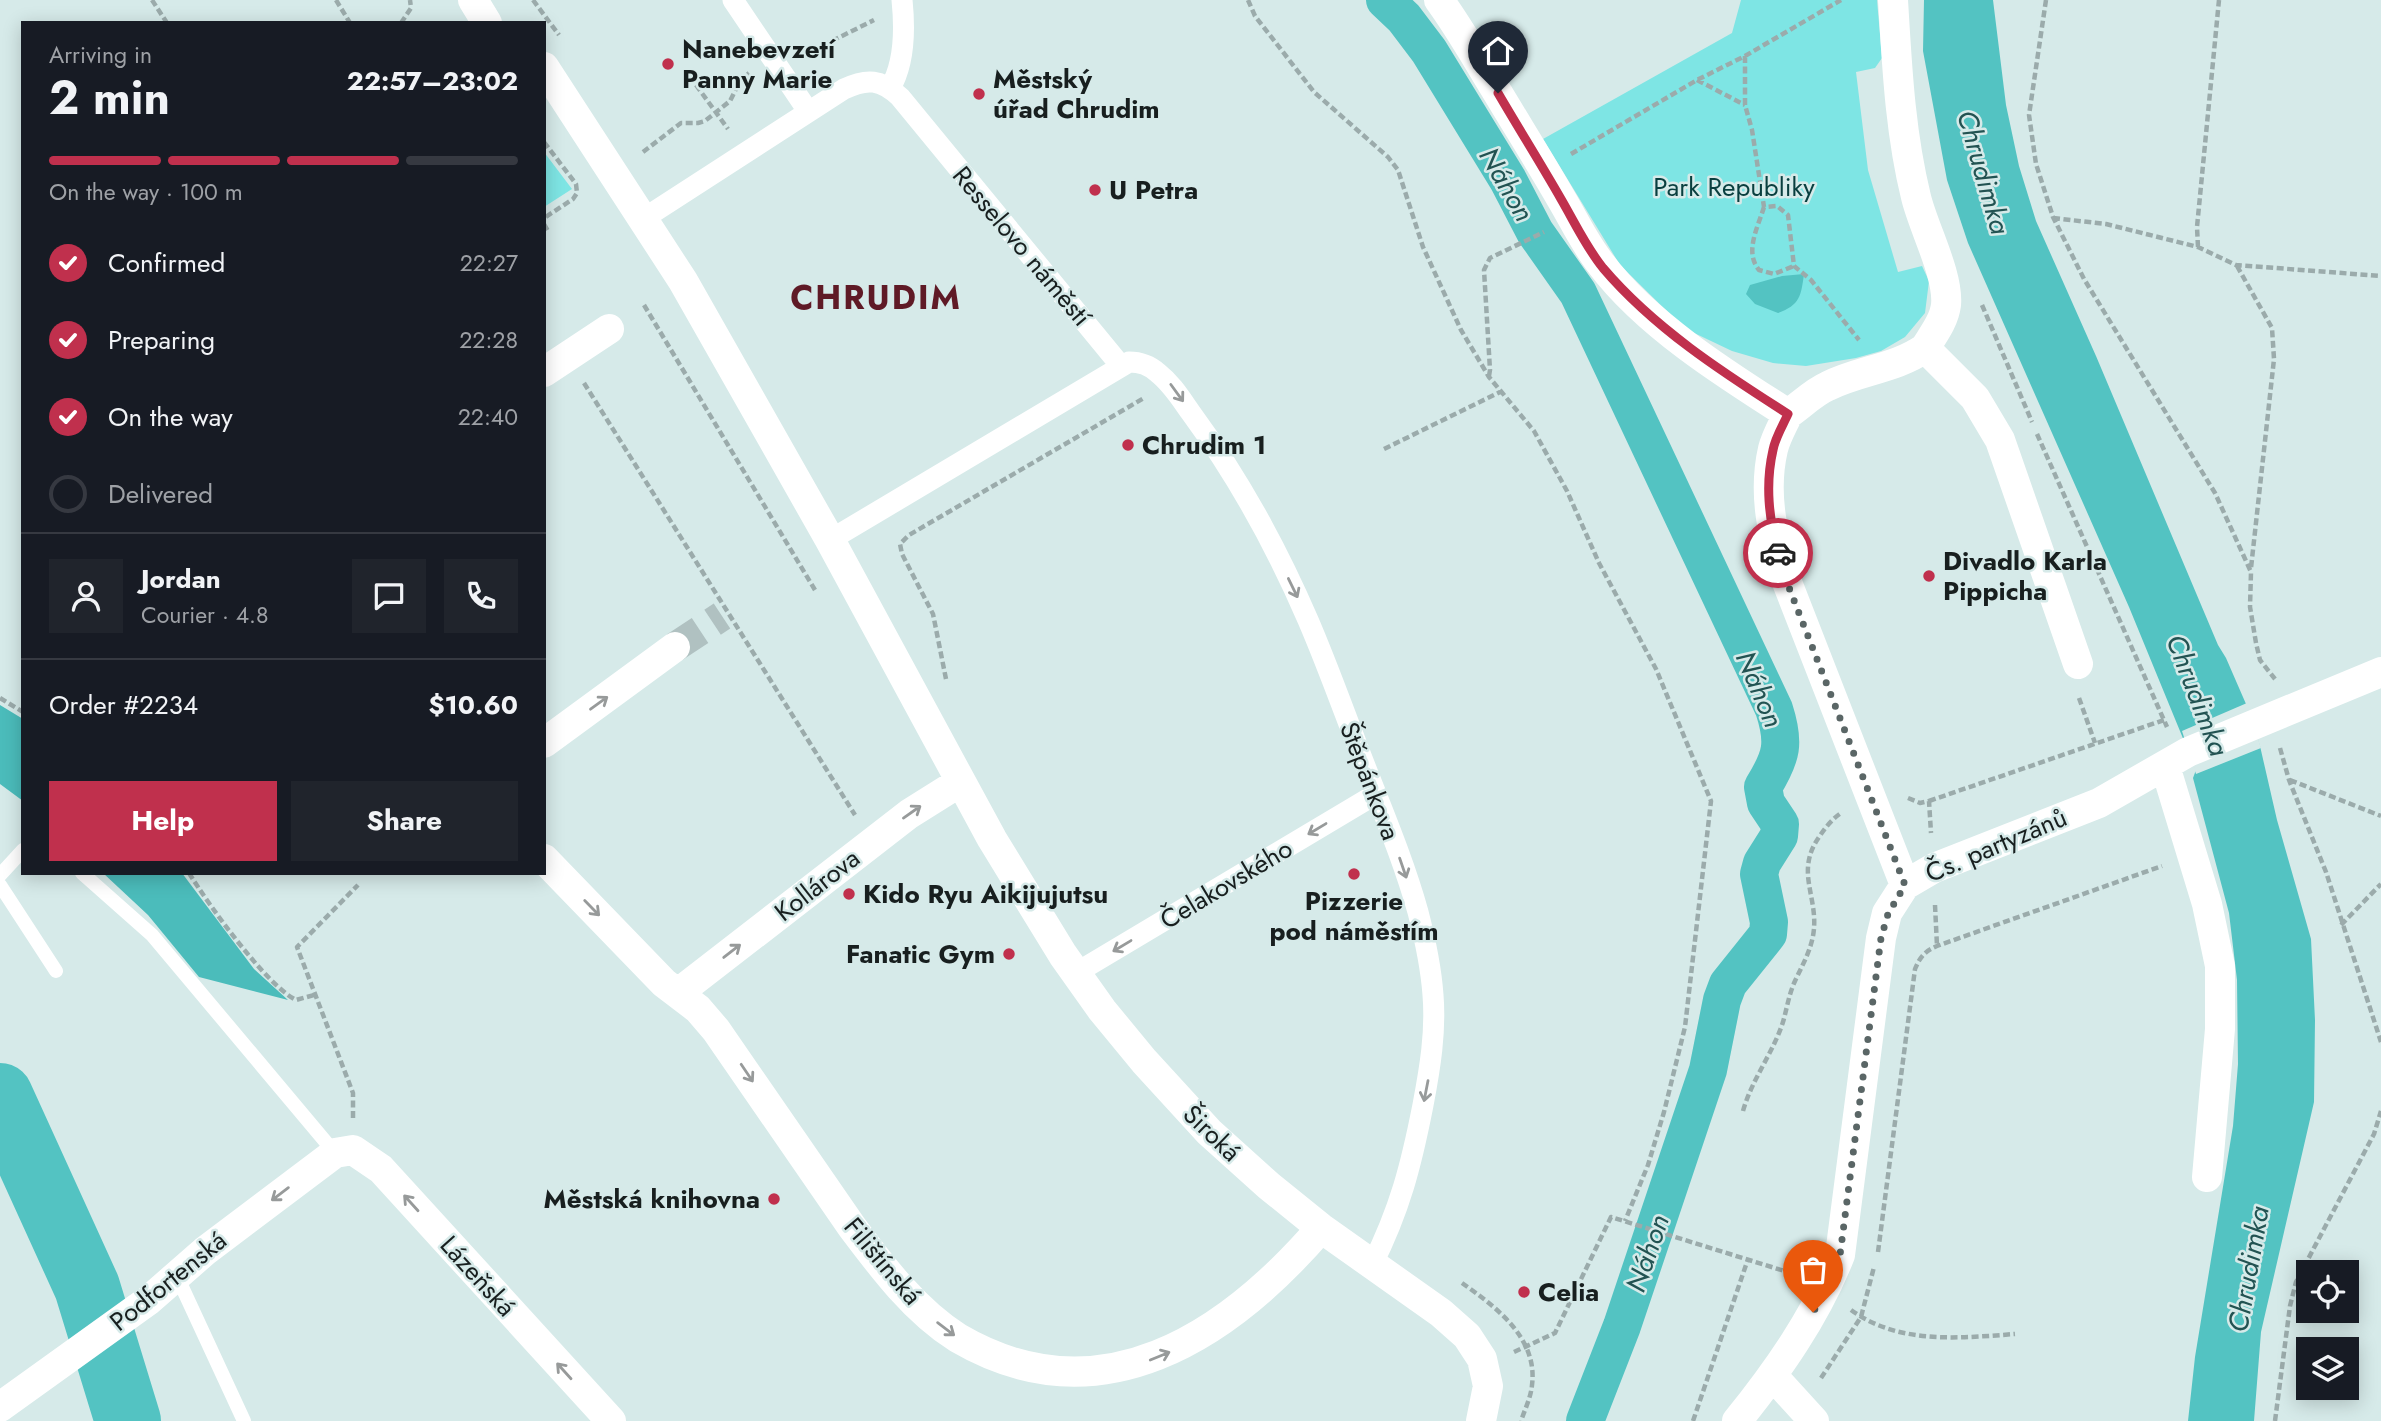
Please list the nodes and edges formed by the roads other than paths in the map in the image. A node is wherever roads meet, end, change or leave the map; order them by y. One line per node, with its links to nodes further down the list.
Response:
1 (733, 0): 8 (street)
2 (902, 0): 6 (street)
3 (1439, 0): 15 (street)
4 (1893, 0): 12 (street)
5 (546, 70): 9 (street)
6 (890, 88): 8 (street); 14 (street, Resselovo náměstí)
7 (546, 108): 9 (street)
8 (808, 111): 10 (street)
9 (615, 174): 10 (street)
10 (643, 219): 16 (street)
11 (609, 329): 13 (street)
12 (1925, 348): 15 (street); 18 (street)
13 (556, 364)
14 (1121, 366): 16 (street); 23 (street, Štěpánkova, one-way to 23)
15 (1788, 414): 29 (street)
16 (830, 540): 22 (street)
17 (675, 647): 20 (street, one-way to 17)
18 (2078, 664)
19 (2381, 672): 21 (street, Čs. partyzánů)
20 (546, 742)
21 (2174, 750): 29 (street, Čs. partyzánů); 34 (street)
22 (964, 789): 31 (street, Široká); 32 (street, Kollárova, one-way to 22)
23 (1376, 794): 31 (street, Čelakovského, one-way to 31); 36 (street, Štěpánkova, one-way to 36)
24 (21, 852): 26 (lane)
25 (546, 861): 32 (street, Filištínská, one-way to 32)
26 (0, 875)
27 (84, 875): 33 (lane)
28 (0, 885): 30 (lane)
29 (1905, 885): 38 (street, Čs. partyzánů)
30 (56, 971)
31 (1076, 973): 35 (street, Široká)
32 (678, 993): 35 (street, Filištínská, one-way to 35)
33 (335, 1153): 37 (street, Podfortenská, one-way to 37); 42 (street, Lázeňská, one-way to 33)
34 (2207, 1177)
35 (1321, 1227): 36 (street, Široká)
36 (1371, 1265): 43 (street, Široká)
37 (176, 1274): 39 (street, Podfortenská); 41 (lane)
38 (1773, 1376): 40 (street); 44 (street, Čs. partyzánů)
39 (0, 1407)
40 (1807, 1413)
41 (244, 1421)
42 (611, 1421)
43 (1481, 1421)
44 (1737, 1421)

